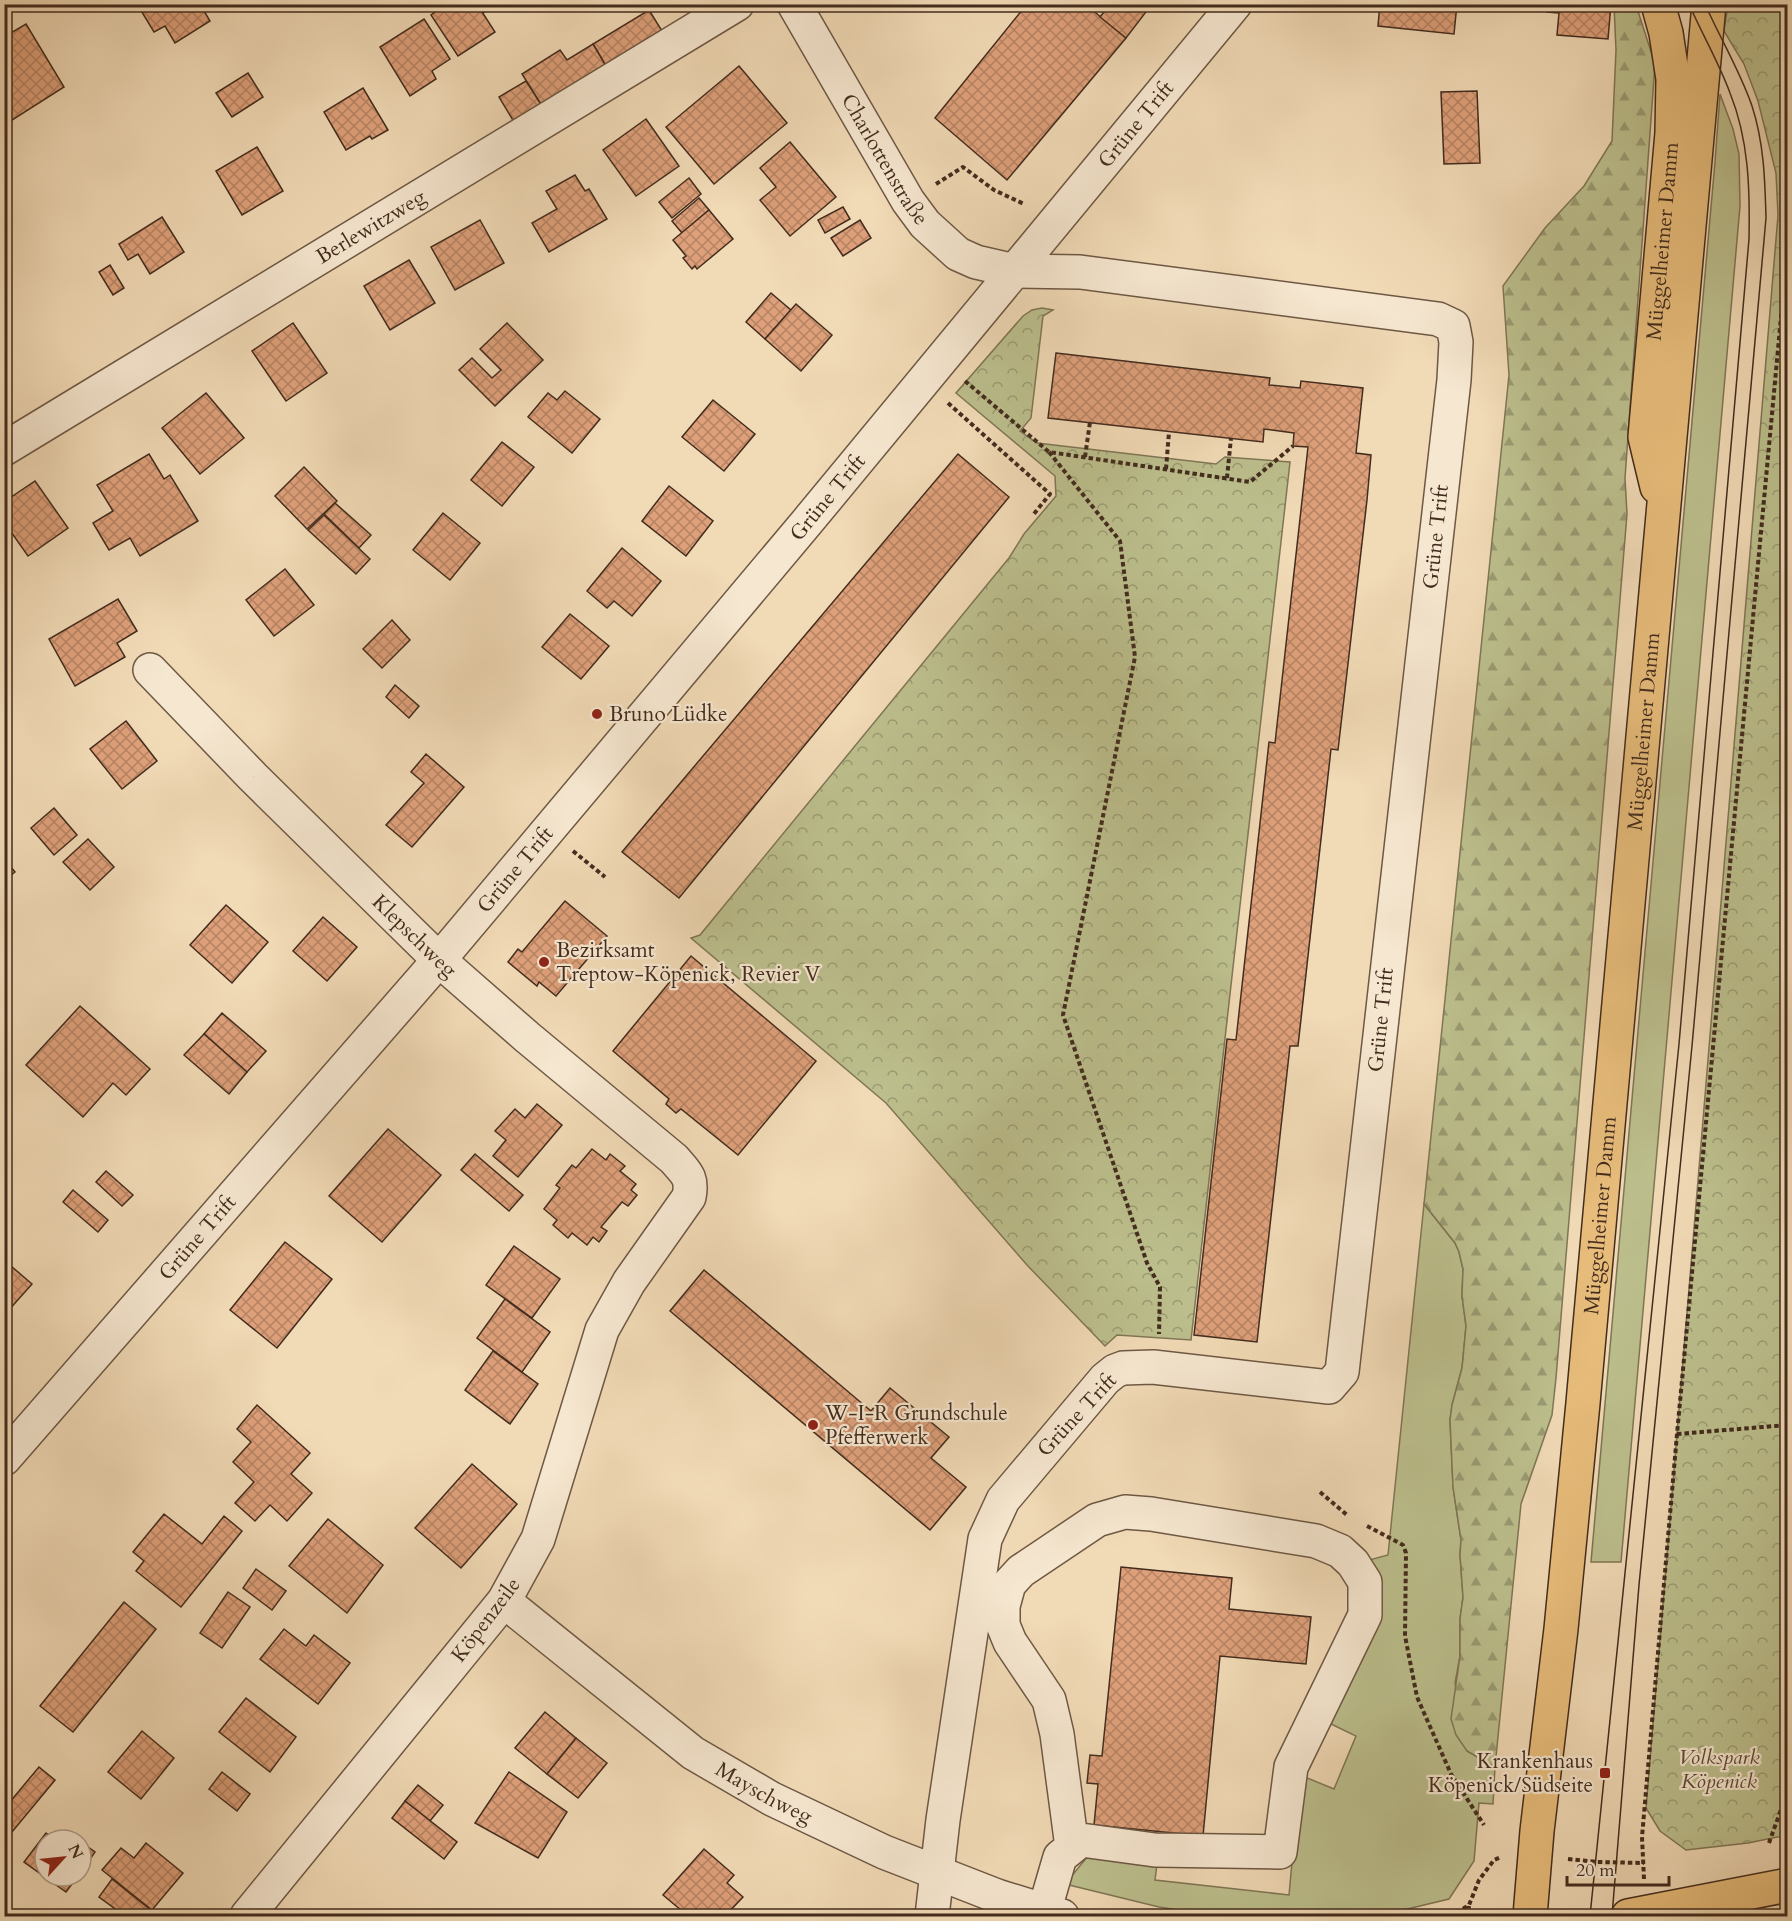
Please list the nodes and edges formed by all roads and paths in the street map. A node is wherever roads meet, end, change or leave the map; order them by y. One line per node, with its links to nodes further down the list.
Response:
1 (737, 4): 16 (street, Berlewitzweg)
2 (794, 4): 6 (street, Charlottenstraße)
3 (1235, 4): 9 (street, Grüne Trift)
4 (1658, 4): 22 (main road, Müggelheimer Damm)
5 (1709, 4): 22 (main road, Müggelheimer Damm)
6 (908, 201): 7 (path); 9 (street, Charlottenstraße)
7 (1024, 204)
8 (1788, 242): 30 (path)
9 (1015, 271): 10 (street, Grüne Trift); 40 (street, Grüne Trift)
10 (923, 380): 21 (path); 24 (street, Grüne Trift)
11 (966, 382): 17 (path)
12 (1090, 422): 18 (path)
13 (1169, 432): 19 (path)
14 (1231, 438): 20 (path)
15 (1293, 446): 20 (path)
16 (4, 449)
17 (1049, 452): 18 (path); 28 (path)
18 (1085, 457): 19 (path)
19 (1166, 469): 20 (path)
20 (1227, 478)
21 (1033, 515)
22 (1664, 515): 50 (main road, Müggelheimer Damm)
23 (150, 670): 26 (street, Klepschweg)
24 (548, 831): 25 (path); 26 (street, Grüne Trift)
25 (605, 877)
26 (439, 960): 27 (street, Klepschweg); 31 (street, Grüne Trift)
27 (692, 1184): 35 (street, Köpenzeile)
28 (1159, 1337)
29 (1788, 1425): 30 (path)
30 (1677, 1434): 45 (path)
31 (9, 1443)
32 (1320, 1492): 33 (path)
33 (1351, 1518)
34 (1361, 1523): 37 (path)
35 (504, 1601): 40 (street, Mayschweg); 46 (street, Köpenzeile)
36 (1788, 1790): 38 (path)
37 (1484, 1825)
38 (1769, 1843)
39 (1072, 1847): 39 (street); 44 (street)
40 (937, 1874): 44 (street, Mayschweg); 47 (street)
41 (1479, 1880): 43 (path)
42 (1788, 1885): 45 (main road)
43 (1469, 1905): 48 (path); 49 (path)
44 (1053, 1914)
45 (1636, 1915)
46 (247, 1917)
47 (932, 1917)
48 (1442, 1917)
49 (1468, 1917)
50 (1530, 1917)

